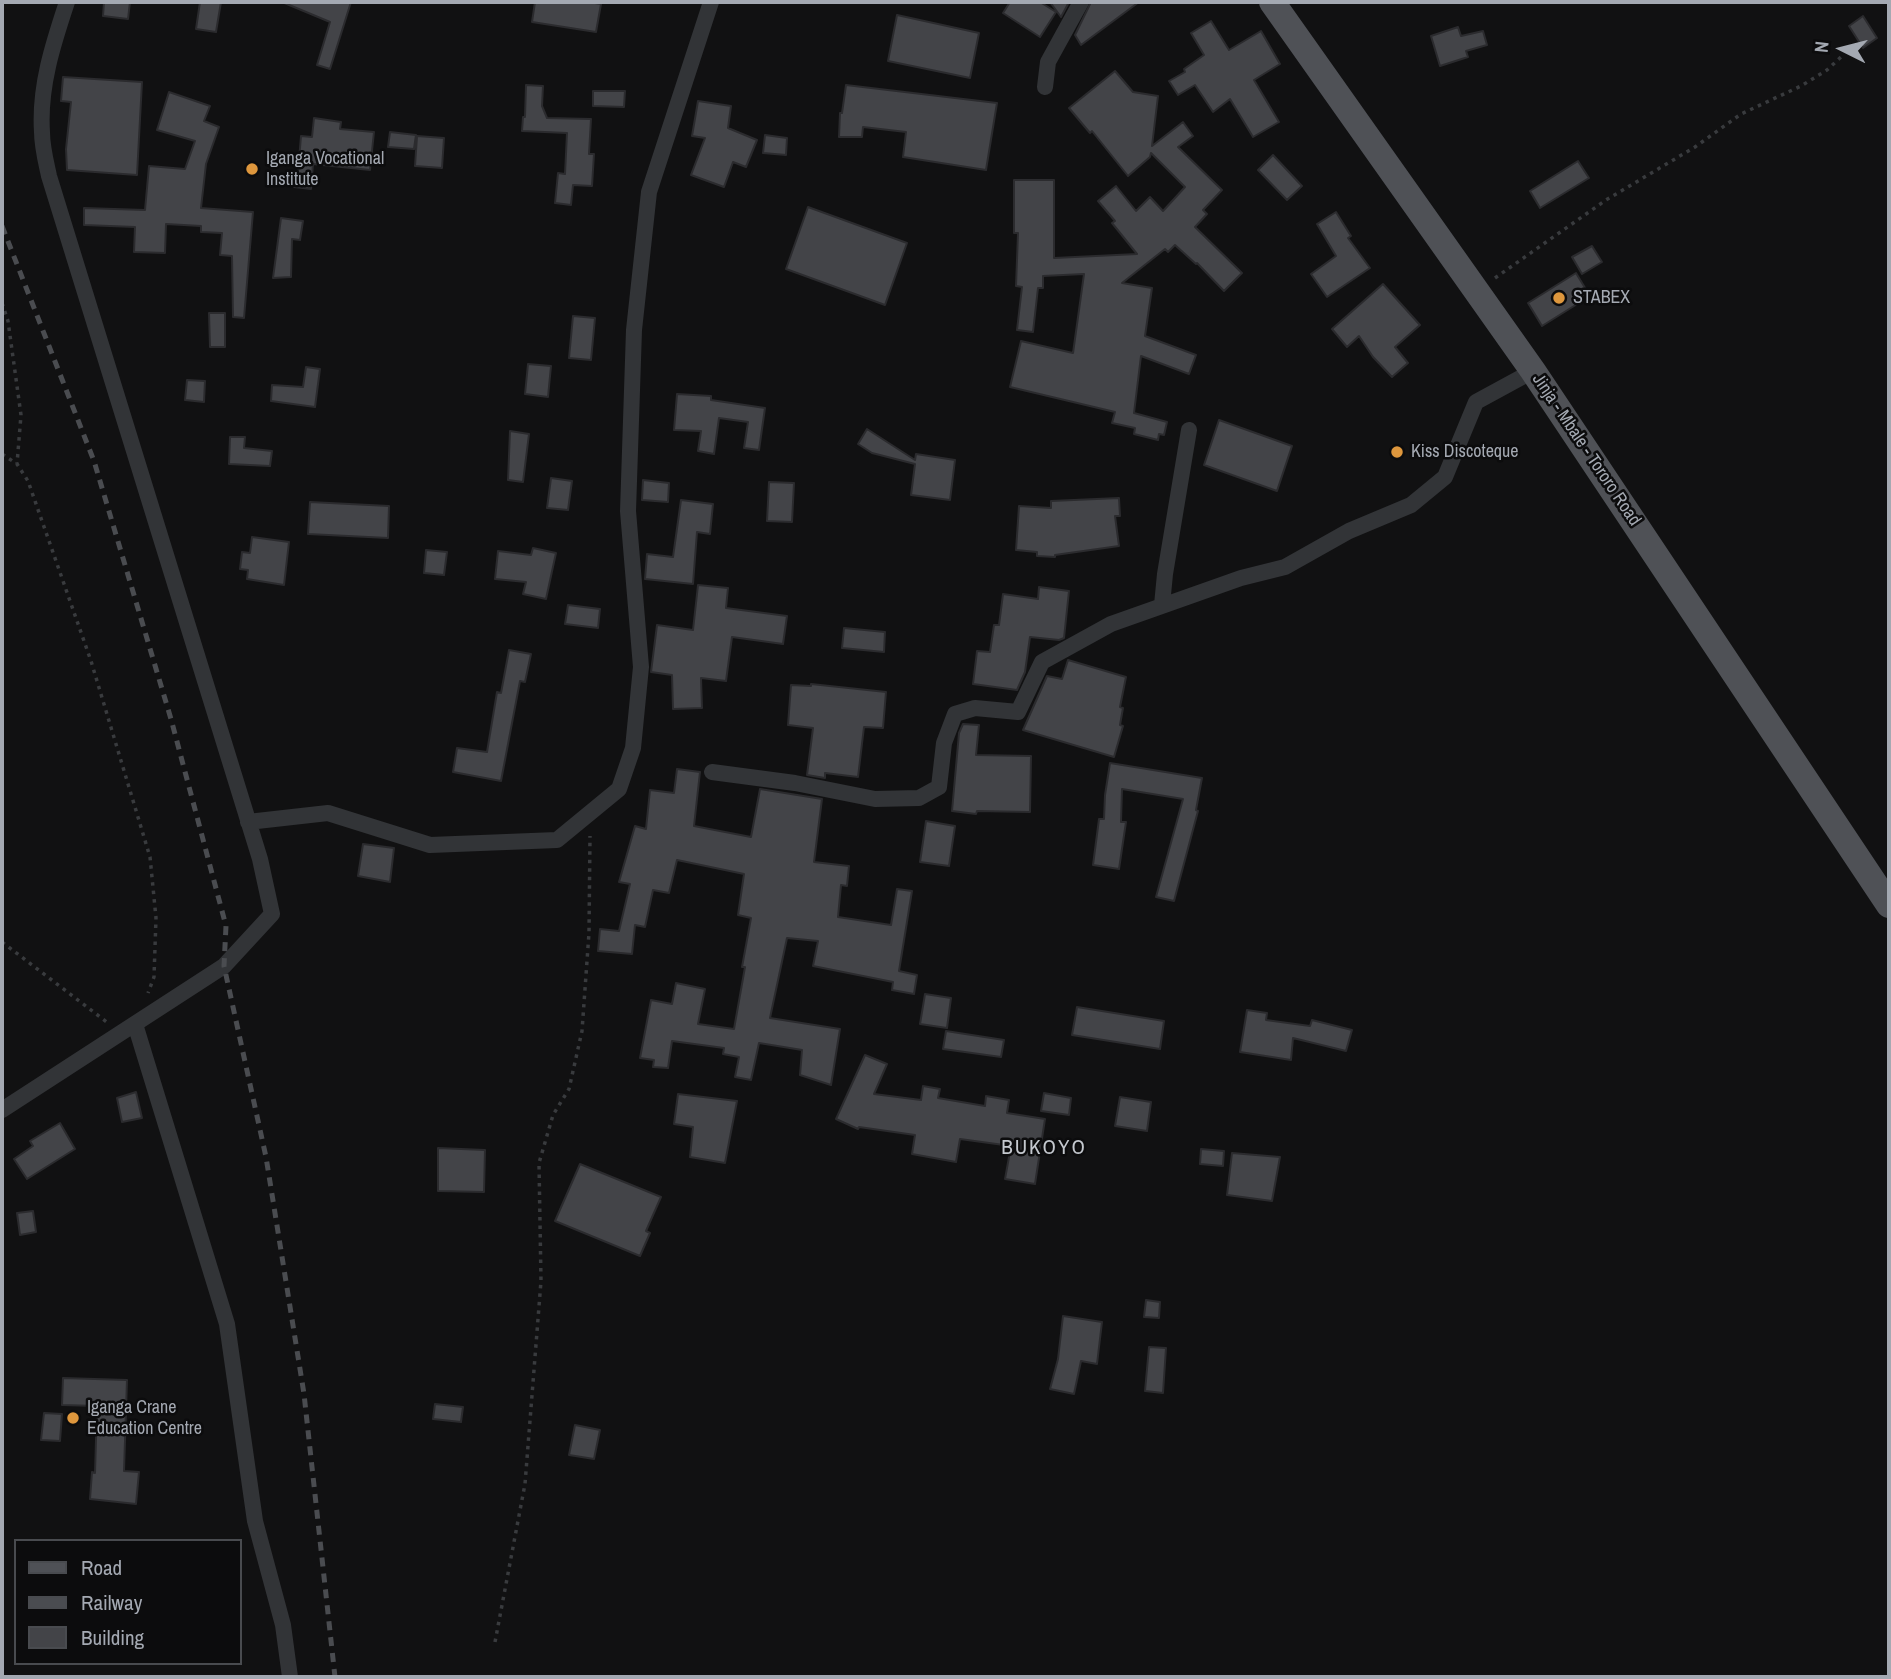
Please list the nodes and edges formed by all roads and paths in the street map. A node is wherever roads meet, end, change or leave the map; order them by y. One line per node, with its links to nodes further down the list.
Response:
1 (67, 2): 16 (street)
2 (711, 2): 15 (street)
3 (1081, 2): 6 (street)
4 (1272, 2): 7 (main road, Jinja - Mbale - Tororo Road)
5 (1841, 57): 7 (path)
6 (1045, 87)
7 (1476, 290): 9 (main road, Jinja - Mbale - Tororo Road)
8 (2, 303): 12 (path)
9 (1533, 371): 13 (street); 17 (main road, Jinja - Mbale - Tororo Road)
10 (1189, 430): 13 (street)
11 (2, 454): 12 (path)
12 (17, 464): 19 (path)
13 (1163, 605): 14 (street)
14 (712, 772)
15 (591, 812): 16 (street); 22 (path)
16 (248, 822): 19 (street)
17 (1889, 905)
18 (2, 942): 20 (path)
19 (135, 1024): 20 (street); 23 (street)
20 (121, 1033): 21 (street)
21 (2, 1110)
22 (495, 1642)
23 (290, 1677)

